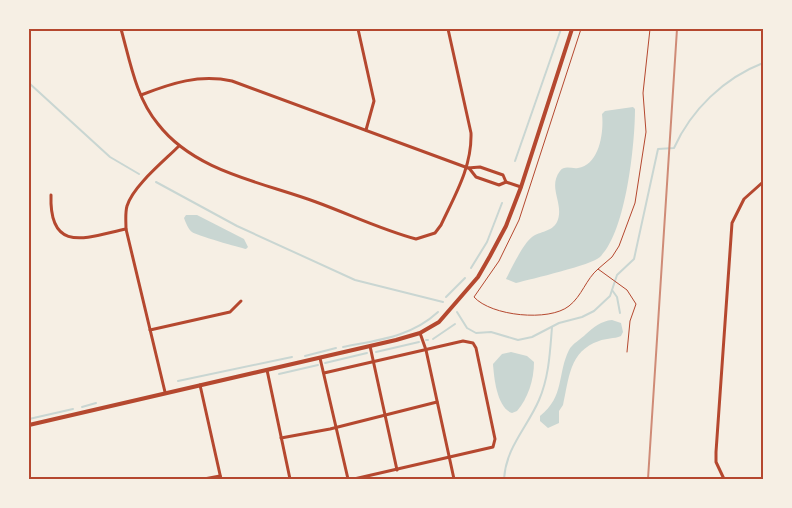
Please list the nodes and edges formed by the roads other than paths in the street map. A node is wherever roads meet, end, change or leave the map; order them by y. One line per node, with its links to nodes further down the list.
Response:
1 (121, 29): 5 (street)
2 (358, 29): 6 (street)
3 (448, 29): 8 (street)
4 (572, 29): 11 (street)
5 (141, 95): 6 (street); 7 (street)
6 (366, 130): 8 (street)
7 (178, 146): 8 (street); 13 (street)
8 (468, 168): 9 (street); 9 (street)
9 (506, 182): 11 (street)
10 (763, 182): 38 (street)
11 (521, 187): 16 (street)
12 (52, 195): 13 (street)
13 (126, 229): 15 (street)
14 (241, 301): 15 (street)
15 (150, 330): 24 (street)
16 (420, 333): 17 (street); 18 (street)
17 (370, 346): 19 (street); 20 (street)
18 (426, 350): 20 (street); 25 (street); 30 (street)
19 (320, 358): 21 (street); 22 (street)
20 (373, 362): 22 (street); 26 (street)
21 (267, 370): 23 (street); 29 (street)
22 (324, 373): 28 (street)
23 (200, 384): 24 (street); 32 (street)
24 (164, 392): 27 (street)
25 (437, 402): 26 (street); 30 (street)
26 (385, 415): 28 (street); 31 (street)
27 (29, 425)
28 (335, 426): 29 (street); 35 (street)
29 (281, 438): 34 (street)
30 (449, 458): 31 (street); 37 (street)
31 (397, 470): 36 (street)
32 (221, 478): 33 (street)
33 (204, 479)
34 (290, 479)
35 (348, 479)
36 (354, 479)
37 (454, 479)
38 (724, 479)

